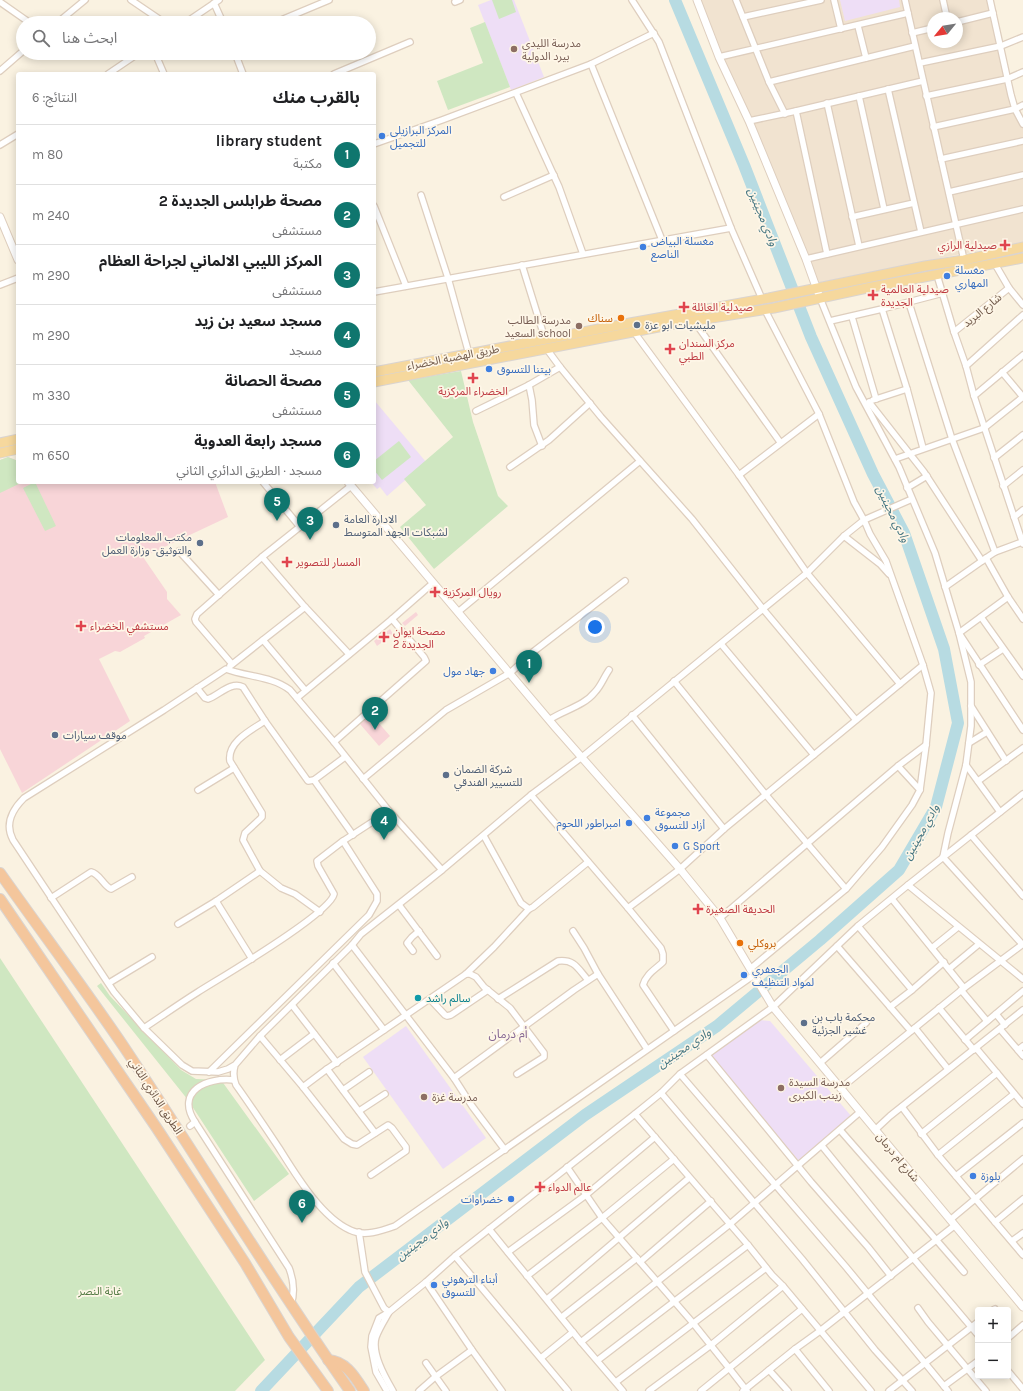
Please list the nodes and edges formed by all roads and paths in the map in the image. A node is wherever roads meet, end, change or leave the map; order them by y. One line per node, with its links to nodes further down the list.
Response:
1 (86, 0): 20 (street)
2 (132, 0): 21 (street)
3 (329, 0): 24 (street)
4 (632, 0): 15 (street)
5 (639, 0): 15 (street)
6 (697, 0): 39 (street)
7 (736, 0): 25 (street)
8 (821, 0): 25 (street)
9 (834, 0): 28 (street)
10 (905, 0): 17 (street)
11 (942, 0): 16 (street)
12 (990, 0): 18 (street)
13 (0, 2): 19 (street)
14 (216, 2): 22 (street); 23 (street)
15 (637, 6): 30 (street)
16 (945, 12)
17 (908, 13): 27 (street); 31 (street)
18 (994, 13): 26 (street); 35 (street)
19 (20, 16)
20 (66, 16)
21 (155, 16)
22 (195, 16)
23 (221, 16)
24 (291, 16)
25 (743, 17): 36 (street)
26 (963, 21)
27 (858, 26): 28 (street); 40 (street)
28 (841, 29): 36 (street)
29 (927, 29): 31 (street)
30 (654, 33): 46 (street); 85 (street)
31 (912, 33): 34 (street)
32 (1023, 37): 35 (street)
33 (410, 42): 37 (street)
34 (915, 46): 40 (street); 45 (street)
35 (1001, 46): 45 (street); 53 (street)
36 (755, 48): 39 (street); 55 (street)
37 (376, 56)
38 (16, 57): 47 (street)
39 (719, 57): 65 (street)
40 (866, 58): 55 (street)
41 (129, 60): 48 (street)
42 (158, 60): 49 (street)
43 (238, 60): 50 (street)
44 (367, 60): 51 (street)
45 (920, 63): 54 (street)
46 (591, 64): 57 (street); 87 (street)
47 (0, 71)
48 (111, 72)
49 (163, 72)
50 (242, 72)
51 (339, 72)
52 (1023, 72): 53 (street)
53 (1007, 79): 59 (street); 62 (street)
54 (923, 81): 56 (street); 59 (street)
55 (769, 82): 64 (street)
56 (888, 89): 58 (street); 78 (street)
57 (516, 93): 70 (street); 73 (street)
58 (859, 96): 60 (street); 79 (street)
59 (926, 96): 67 (street)
60 (827, 104): 63 (street); 83 (street)
61 (1023, 105): 62 (street)
62 (1015, 109): 66 (street); 67 (street)
63 (796, 112): 64 (street); 91 (street)
64 (785, 114): 65 (street)
65 (748, 121): 94 (street)
66 (1023, 124)
67 (932, 127): 72 (street)
68 (16, 135): 71 (street)
69 (1023, 141): 72 (street)
70 (376, 143)
71 (0, 145)
72 (941, 159): 75 (street)
73 (554, 175): 77 (street); 90 (street)
74 (1023, 175): 75 (street)
75 (949, 192): 84 (street)
76 (421, 195): 99 (street)
77 (504, 197)
78 (914, 203): 79 (street); 86 (street)
79 (884, 209): 83 (street)
80 (1023, 209): 84 (street)
81 (376, 211): 102 (street)
82 (0, 217): 92 (street)
83 (852, 217): 88 (street)
84 (956, 224): 86 (street); 95 (street)
85 (731, 228): 87 (street); 107 (street)
86 (921, 232): 88 (street)
87 (662, 240): 90 (street)
88 (859, 246): 91 (street)
89 (1023, 247): 95 (main road, طريق الهضبة الخضراء)
90 (583, 254): 97 (street)
91 (827, 254): 94 (street)
92 (16, 255)
93 (1023, 258): 96 (main road, طريق الهضبة الخضراء)
94 (806, 259): 104 (street)
95 (964, 260): 104 (main road, طريق الهضبة الخضراء)
96 (995, 264): 98 (main road, طريق الهضبة الخضراء); 103 (street)
97 (522, 265): 99 (street); 120 (street)
98 (937, 275): 106 (street); 108 (main road, طريق الهضبة الخضراء)
99 (448, 278): 102 (street); 121 (street)
100 (16, 279): 101 (street)
101 (0, 285)
102 (406, 286): 105 (street)
103 (1009, 288): 110 (street); 119 (street, شارع البريد)
104 (815, 289): 107 (main road, طريق الهضبة الخضراء); 108 (street)
105 (376, 292)
106 (943, 293): 109 (street); 119 (street)
107 (765, 298): 115 (main road, طريق الهضبة الخضراء)
108 (818, 299): 111 (main road, طريق الهضبة الخضراء); 117 (street)
109 (909, 303): 112 (street); 140 (street)
110 (1023, 305)
111 (770, 309): 116 (main road, طريق الهضبة الخضراء); 136 (street)
112 (882, 309): 114 (street); 129 (street)
113 (1023, 315): 123 (street)
114 (852, 317): 117 (street); 132 (street)
115 (673, 320): 116 (main road, طريق الهضبة الخضراء); 118 (main road, طريق الهضبة الخضراء); 120 (main road, طريق الهضبة الخضراء)
116 (694, 320): 142 (street)
117 (830, 321): 133 (street)
118 (634, 332): 120 (main road, طريق الهضبة الخضراء); 153 (street)
119 (954, 332): 123 (street)
120 (545, 344): 121 (main road, طريق الهضبة الخضراء); 124 (street); 127 (main road, طريق الهضبة الخضراء)
121 (469, 354): 125 (main road, طريق الهضبة الخضراء)
122 (1023, 355): 126 (street)
123 (966, 366): 130 (street)
124 (560, 367): 128 (street); 134 (street)
125 (376, 372)
126 (1002, 372): 130 (street); 131 (street)
127 (376, 382)
128 (529, 385): 135 (street); 143 (street)
129 (907, 389): 132 (street); 144 (street)
130 (974, 396): 137 (street)
131 (1023, 397): 137 (street)
132 (876, 399): 133 (street)
133 (867, 402): 147 (street); 149 (street)
134 (590, 403): 143 (street); 150 (street)
135 (476, 411)
136 (819, 414): 142 (street); 162 (street)
137 (984, 428): 140 (street); 148 (street)
138 (1023, 435): 148 (street)
139 (16, 439): 141 (main road)
140 (952, 439): 144 (street); 167 (street)
141 (3, 442)
142 (780, 442): 153 (street)
143 (542, 446): 151 (street)
144 (923, 448): 147 (street)
145 (16, 449): 146 (main road)
146 (0, 453)
147 (910, 453): 149 (street); 154 (street)
148 (994, 458): 157 (street)
149 (894, 459): 158 (street)
150 (640, 461): 178 (street); 179 (street)
151 (510, 467)
152 (1023, 470): 157 (street)
153 (739, 475): 170 (street)
154 (927, 476): 158 (street); 169 (street)
155 (265, 484): 163 (street)
156 (349, 484): 163 (street); 173 (street, شارع ام درمان)
157 (1003, 486): 161 (street)
158 (907, 488): 159 (street)
159 (912, 499): 162 (street); 174 (street)
160 (1022, 511): 161 (street)
161 (1014, 517): 165 (street)
162 (864, 520): 164 (street); 171 (street)
163 (300, 527): 168 (street)
164 (844, 536): 170 (street); 171 (street)
165 (1023, 543): 167 (street)
166 (179, 551): 175 (street)
167 (995, 552): 169 (street)
168 (262, 557): 175 (street); 177 (street)
169 (984, 559): 174 (street); 176 (street)
170 (807, 572): 178 (street); 196 (street)
171 (891, 575): 190 (street)
172 (625, 581): 193 (street)
173 (433, 583): 179 (street, شارع ام درمان); 181 (street)
174 (945, 587): 183 (street)
175 (218, 595): 188 (street)
176 (1008, 597): 180 (street); 182 (street)
177 (305, 607): 184 (street); 187 (street)
178 (763, 609): 185 (street); 203 (street)
179 (458, 612): 193 (street, شارع ام درمان)
180 (981, 617): 183 (street); 186 (street)
181 (392, 619): 187 (street); 207 (street)
182 (1023, 619)
183 (959, 633): 189 (street); 200 (street)
184 (263, 640): 188 (street); 198 (street)
185 (721, 644): 195 (street); 211 (street)
186 (1003, 649): 189 (street); 194 (street)
187 (349, 654): 198 (street)
188 (232, 664): 191 (street)
189 (979, 664): 205 (street)
190 (923, 665): 196 (street); 209 (street)
191 (226, 669): 197 (street); 199 (street)
192 (609, 670): 202 (street)
193 (510, 673): 202 (street, شارع ام درمان); 218 (street)
194 (1023, 676)
195 (674, 681): 201 (street); 225 (street)
196 (900, 684): 203 (street)
197 (197, 688): 204 (street); 244 (street)
198 (305, 690): 199 (street)
199 (297, 698): 207 (street)
200 (971, 706): 206 (street); 208 (street)
201 (632, 715): 213 (street); 228 (street)
202 (549, 720): 213 (street, شارع ام درمان)
203 (856, 720): 211 (street)
204 (265, 721): 217 (street); 219 (street)
205 (1023, 730)
206 (987, 732): 208 (street); 214 (street)
207 (334, 742): 212 (street)
208 (969, 743): 215 (street)
209 (926, 745): 216 (street); 222 (street)
210 (1023, 748): 214 (street)
211 (814, 756): 225 (street)
212 (345, 757): 218 (street); 219 (street)
213 (582, 757): 224 (street); 236 (street, شارع ام درمان)
214 (1006, 761): 220 (street)
215 (966, 765): 220 (street); 234 (street)
216 (898, 766): 222 (street); 233 (street)
217 (234, 768): 221 (street); 238 (street)
218 (363, 779): 226 (street)
219 (314, 780): 229 (street)
220 (978, 781): 227 (street)
221 (198, 790)
222 (920, 790): 242 (street)
223 (1023, 794): 227 (street)
224 (531, 795): 231 (street); 235 (street)
225 (766, 795): 228 (street); 233 (street)
226 (389, 811): 229 (street); 237 (street)
227 (1000, 812): 230 (street)
228 (724, 829): 236 (street)
229 (353, 835): 232 (street)
230 (971, 835): 234 (street); 243 (street)
231 (484, 836): 237 (street); 250 (street)
232 (343, 841): 251 (street); 313 (street)
233 (807, 844): 242 (street); 252 (street)
234 (943, 856): 241 (street); 259 (street)
235 (588, 862): 249 (street); 250 (street)
236 (680, 869): 249 (street); 252 (street, شارع ام درمان)
237 (442, 870): 248 (street)
238 (260, 871): 247 (street); 251 (street)
239 (0, 873): 380 (highway, الطريق الدائري الثاني)
240 (132, 877): 244 (street)
241 (908, 885): 246 (street); 255 (street)
242 (846, 889): 273 (street)
243 (1023, 896)
244 (51, 898): 276 (street)
245 (0, 899): 416 (highway, الطريق الدائري الثاني)
246 (892, 899): 254 (street); 262 (street)
247 (216, 901): 253 (street); 266 (street)
248 (399, 905): 256 (street); 260 (street)
249 (628, 908): 297 (street)
250 (529, 909): 271 (street)
251 (320, 912): 266 (street)
252 (720, 918): 273 (street, شارع ام درمان)
253 (178, 924)
254 (858, 926): 261 (street); 279 (street)
255 (958, 927): 258 (street); 262 (street)
256 (419, 931): 263 (street); 264 (street)
257 (573, 931): 272 (street)
258 (979, 944): 267 (street); 270 (street)
259 (1022, 944): 267 (street)
260 (352, 945): 269 (street); 288 (street)
261 (837, 946): 284 (street); 285 (street)
262 (932, 948): 268 (street)
263 (413, 951)
264 (437, 956)
265 (152, 957): 276 (street)
266 (252, 959): 294 (street)
267 (1000, 961): 274 (street); 277 (street)
268 (944, 962): 270 (street); 279 (street)
269 (333, 963): 283 (street); 296 (street)
270 (949, 969): 277 (street)
271 (466, 974): 278 (street); 281 (street)
272 (598, 974): 275 (street); 302 (street)
273 (753, 974): 284 (street, شارع ام درمان); 297 (street)
274 (1023, 979)
275 (588, 980): 282 (street); 292 (street)
276 (109, 984): 294 (street)
277 (963, 989): 286 (street); 290 (street)
278 (488, 990): 281 (street); 282 (street)
279 (912, 990): 285 (street)
280 (1023, 991): 289 (street)
281 (430, 999): 288 (street)
282 (498, 999): 292 (street)
283 (292, 1005): 298 (street); 299 (street)
284 (771, 1005): 305 (street); 309 (street, شارع ام درمان)
285 (890, 1007): 295 (street)
286 (940, 1008): 295 (street); 300 (street)
287 (1023, 1010): 293 (street)
288 (406, 1014): 296 (street); 318 (street)
289 (996, 1014): 290 (street); 293 (street)
290 (988, 1021): 300 (street)
291 (866, 1023): 309 (street)
292 (524, 1026): 316 (street); 318 (street)
293 (1003, 1027): 303 (street); 304 (street)
294 (144, 1028): 313 (street)
295 (913, 1029): 311 (street); 321 (street)
296 (384, 1030): 308 (street)
297 (674, 1031): 302 (street)
298 (314, 1034): 307 (street); 308 (street)
299 (260, 1036): 307 (street); 310 (street)
300 (965, 1040): 303 (street)
301 (1023, 1046): 304 (street)
302 (647, 1049): 338 (street)
303 (975, 1049): 311 (street); 315 (street)
304 (1018, 1050): 306 (street)
305 (707, 1055): 317 (street); 342 (street)
306 (1023, 1056)
307 (280, 1060): 320 (street)
308 (337, 1063): 312 (street)
309 (820, 1063): 321 (street, شارع ام درمان)
310 (235, 1065): 313 (street); 319 (street)
311 (948, 1069): 327 (street)
312 (327, 1070): 320 (street); 322 (street)
313 (209, 1072)
314 (369, 1072): 322 (street)
315 (997, 1073): 325 (street); 335 (street)
316 (518, 1074)
317 (680, 1074): 323 (street); 347 (street)
318 (454, 1078): 338 (street)
319 (234, 1080): 359 (street); 380 (street)
320 (303, 1088): 334 (street)
321 (841, 1088): 329 (street, شارع ام درمان)
322 (343, 1090): 328 (street)
323 (661, 1093): 330 (street); 352 (street)
324 (385, 1094): 328 (street)
325 (1014, 1094): 326 (street); 339 (street)
326 (1023, 1104)
327 (902, 1107): 333 (street); 335 (street)
328 (359, 1111): 334 (street)
329 (860, 1112): 332 (street); 333 (street, شارع ام درمان)
330 (635, 1114): 336 (street); 343 (street)
331 (1023, 1123): 345 (street)
332 (840, 1130): 337 (street); 362 (street)
333 (875, 1130): 354 (street, شارع ام درمان)
334 (375, 1133): 344 (street)
335 (921, 1134): 339 (street)
336 (655, 1137): 340 (street); 348 (street)
337 (822, 1146): 342 (street); 368 (street)
338 (505, 1150): 359 (street)
339 (938, 1155): 345 (street)
340 (674, 1159): 346 (street); 353 (street)
341 (1023, 1159): 349 (street)
342 (798, 1166): 347 (street); 373 (street)
343 (567, 1167): 348 (street); 358 (street)
344 (371, 1175)
345 (956, 1176): 349 (street)
346 (689, 1178): 351 (street); 361 (street)
347 (775, 1186): 352 (street); 377 (street)
348 (586, 1195): 353 (street); 365 (street)
349 (976, 1198): 354 (street); 355 (street)
350 (1023, 1199): 355 (street)
351 (711, 1201): 356 (street); 369 (street)
352 (754, 1204): 356 (street); 385 (street)
353 (602, 1218): 361 (street); 372 (street)
354 (950, 1220): 357 (street, شارع ام درمان)
355 (995, 1222): 363 (street)
356 (730, 1224): 364 (street); 374 (street)
357 (954, 1226): 362 (street); 381 (street, شارع ام درمان)
358 (489, 1229): 365 (street); 367 (street)
359 (359, 1232): 384 (street)
360 (1023, 1233): 363 (street)
361 (620, 1237): 369 (street); 378 (street)
362 (937, 1240): 368 (street); 371 (street)
363 (1012, 1241): 366 (street)
364 (748, 1245): 370 (street); 379 (street)
365 (508, 1252): 372 (street)
366 (1023, 1255)
367 (454, 1256): 375 (street); 401 (street)
368 (913, 1258): 373 (street); 390 (street)
369 (638, 1260): 374 (street); 386 (street)
370 (766, 1268): 376 (street); 387 (street)
371 (964, 1272)
372 (527, 1276): 378 (street)
373 (891, 1276): 377 (street)
374 (656, 1281): 379 (street); 395 (street)
375 (426, 1282): 384 (street); 399 (street)
376 (783, 1286): 383 (street); 397 (street)
377 (868, 1294): 385 (street); 404 (street)
378 (547, 1299): 386 (street)
379 (674, 1302): 387 (street); 402 (street)
380 (291, 1305): 400 (highway, الطريق الدائري الثاني)
381 (1023, 1307)
382 (918, 1308): 396 (street)
383 (802, 1309): 391 (street); 406 (street)
384 (389, 1312): 419 (street); 420 (street)
385 (844, 1313): 391 (street); 411 (street)
386 (562, 1317): 393 (street)
387 (693, 1323): 397 (street); 412 (street)
388 (975, 1324): 390 (street)
389 (1023, 1325): 394 (street)
390 (972, 1327): 392 (street); 396 (street)
391 (820, 1331): 398 (street); 430 (street)
392 (975, 1331)
393 (573, 1332): 395 (street); 401 (street)
394 (1011, 1335)
395 (581, 1342): 402 (street)
396 (948, 1345): 404 (street); 407 (street)
397 (711, 1346): 406 (street); 426 (street)
398 (795, 1349): 408 (street); 429 (street)
399 (472, 1350): 410 (street); 423 (street)
400 (327, 1358): 417 (highway); 418 (highway)
401 (541, 1358): 424 (street)
402 (598, 1360): 412 (street)
403 (426, 1363): 410 (street)
404 (926, 1363): 411 (street); 413 (street)
405 (975, 1363): 407 (street)
406 (729, 1368): 415 (street); 427 (street)
407 (968, 1368): 413 (street); 433 (street)
408 (769, 1370): 415 (street); 428 (street)
409 (1011, 1375): 414 (street)
410 (435, 1377): 421 (street); 422 (street)
411 (902, 1380): 431 (street); 432 (street)
412 (616, 1382): 425 (street)
413 (946, 1389)
414 (1023, 1389)
415 (745, 1390)
416 (328, 1391)
417 (350, 1391)
418 (364, 1391)
419 (387, 1391)
420 (392, 1391)
421 (419, 1391)
422 (446, 1391)
423 (502, 1391)
424 (568, 1391)
425 (623, 1391)
426 (649, 1391)
427 (701, 1391)
428 (788, 1391)
429 (829, 1391)
430 (871, 1391)
431 (889, 1391)
432 (912, 1391)
433 (986, 1391)

